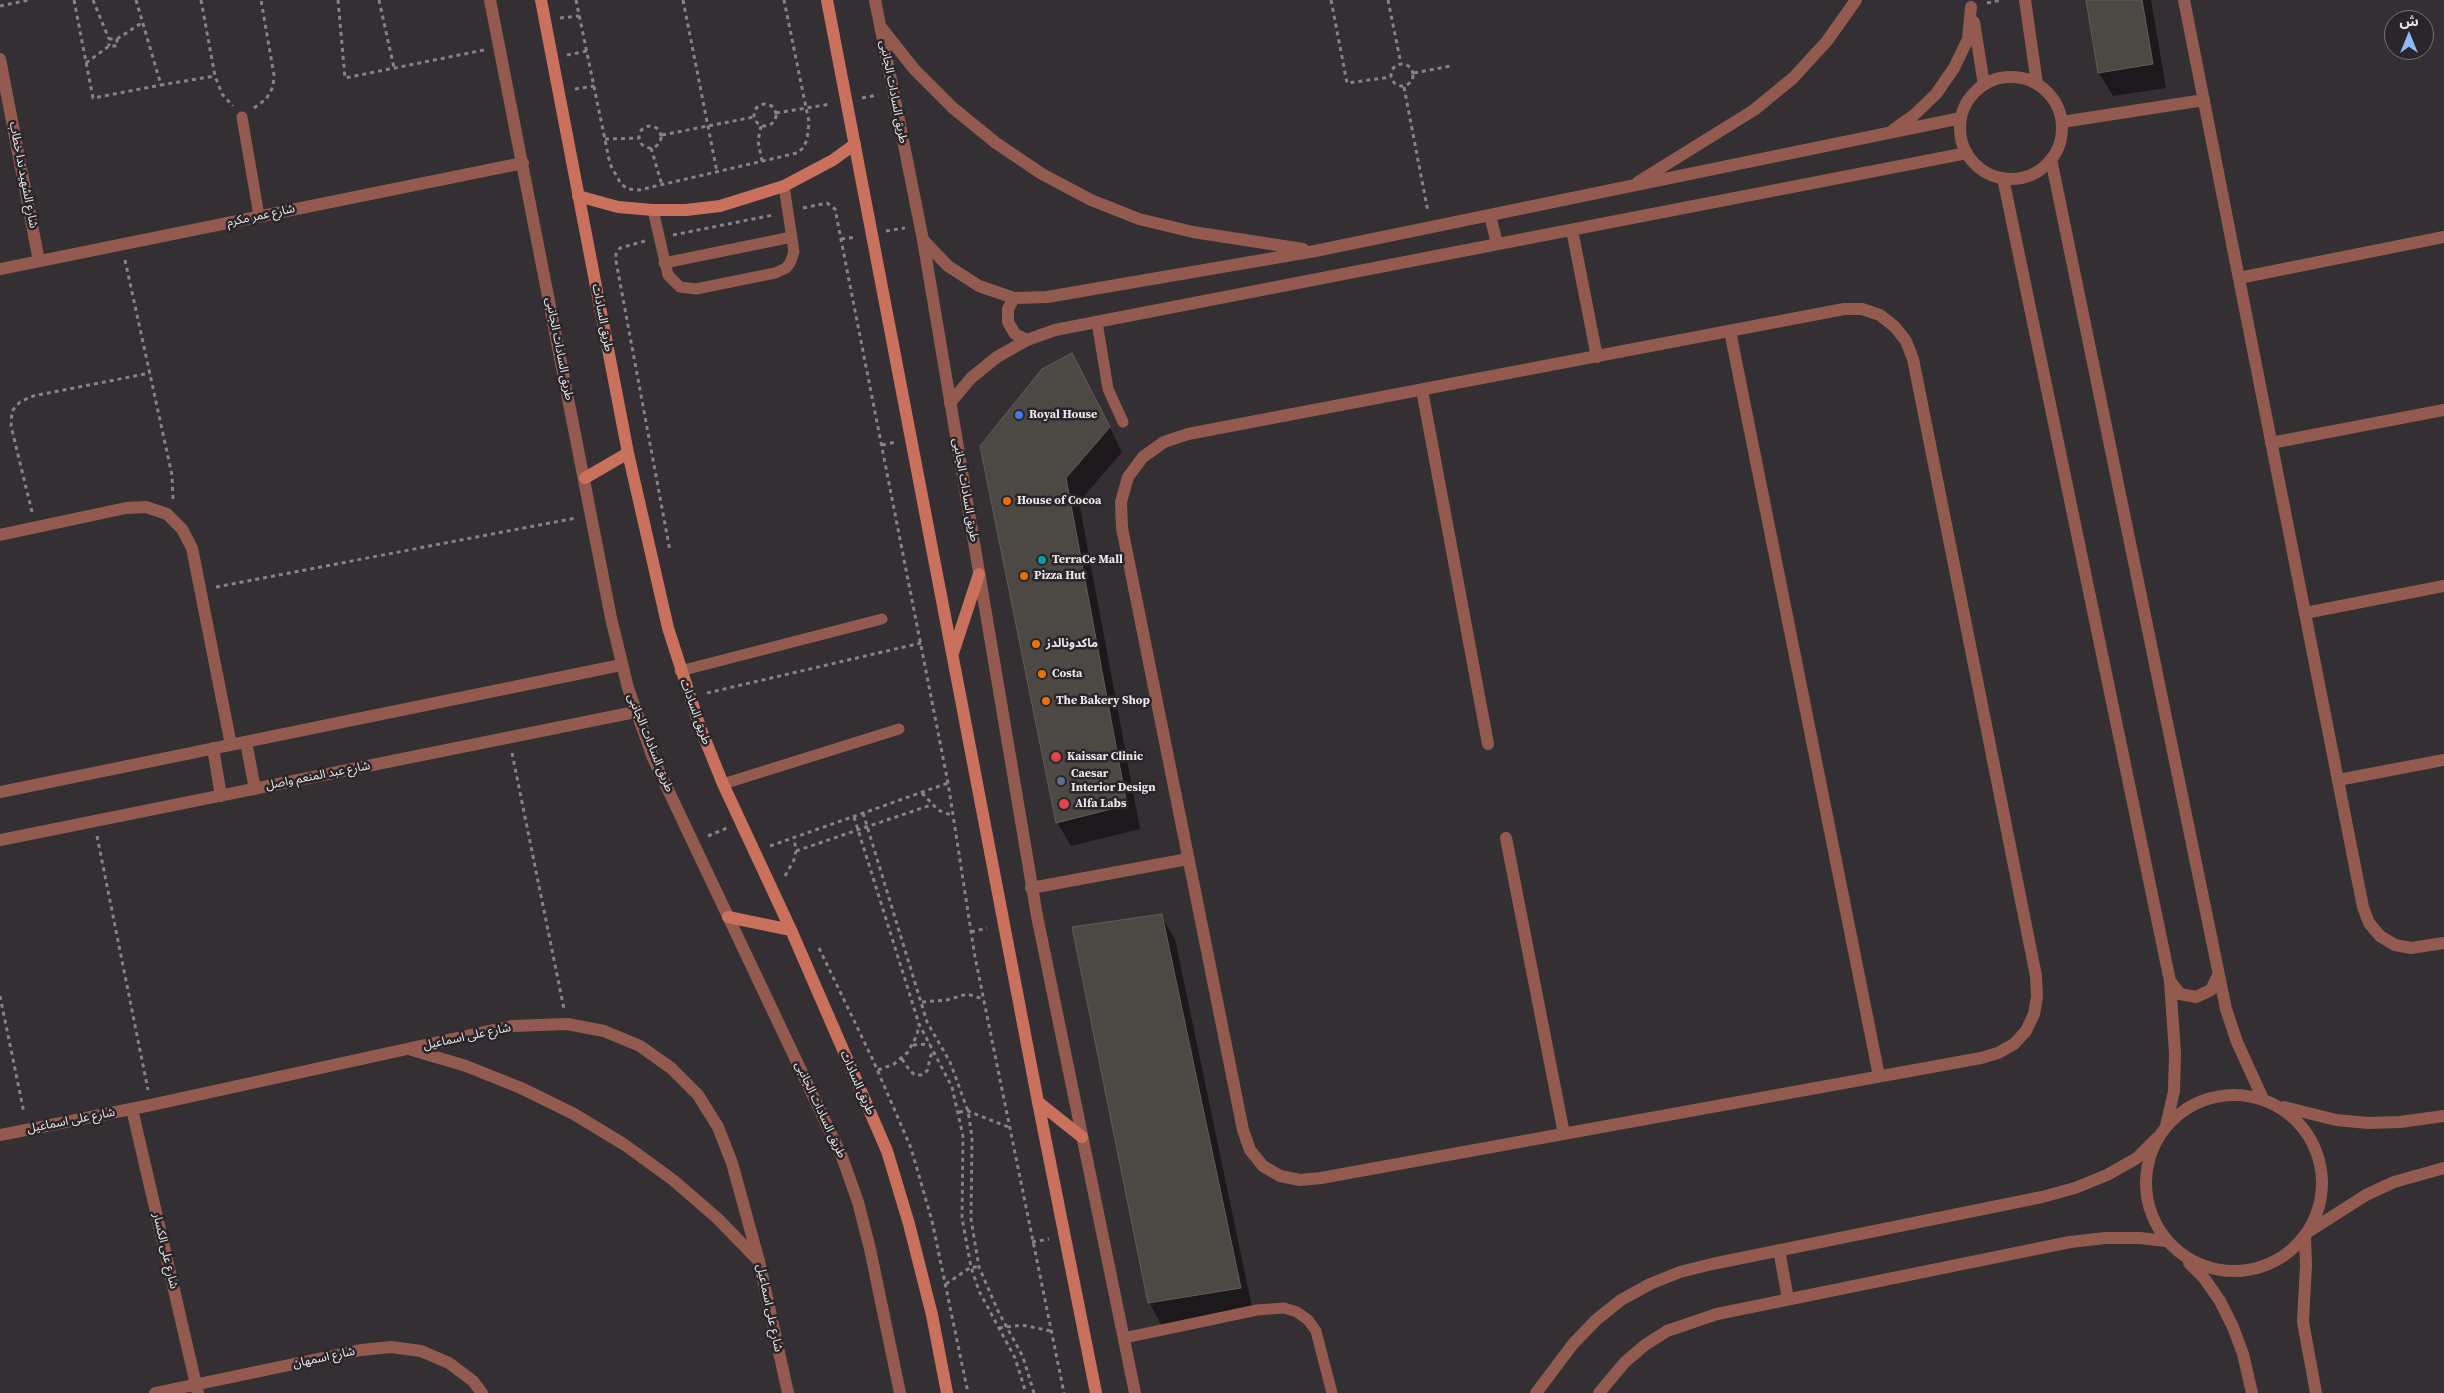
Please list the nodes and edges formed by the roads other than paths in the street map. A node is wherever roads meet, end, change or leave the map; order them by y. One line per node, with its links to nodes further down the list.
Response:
1 (490, 0): 21 (street, طريق السادات الجانبى)
2 (541, 0): 25 (main road, طريق السادات)
3 (827, 0): 18 (main road)
4 (875, 0): 9 (street, طريق السادات الجانبى)
5 (1856, 0): 24 (street)
6 (2025, 0): 11 (street)
7 (2184, 0): 13 (street)
8 (1970, 3): 12 (street); 17 (street)
9 (880, 26): 32 (street, طريق السادات الجانبى); 34 (street)
10 (0, 59): 35 (street, شارع الشهيد ندا خطاب)
11 (2036, 84): 12 (street); 16 (street)
12 (1984, 85): 15 (street)
13 (2204, 100): 16 (street); 38 (street)
14 (242, 117): 28 (lane)
15 (1961, 118): 17 (street); 19 (street)
16 (2062, 122): 20 (street)
17 (1888, 134): 24 (street)
18 (855, 144): 23 (main road); 56 (main road)
19 (1967, 153): 22 (street); 29 (street)
20 (2051, 159): 22 (street); 78 (street)
21 (523, 163): 28 (street, شارع عمر مكرم); 50 (street, طريق السادات الجانبى)
22 (2004, 178): 79 (street)
23 (784, 186): 26 (main road); 30 (lane)
24 (1631, 187): 27 (street)
25 (578, 196): 26 (main road); 49 (main road, طريق السادات)
26 (653, 210): 36 (lane)
27 (1490, 215): 33 (street); 34 (street)
28 (259, 216): 35 (street, شارع عمر مكرم)
29 (1572, 230): 33 (street); 43 (street)
30 (792, 237): 36 (lane); 36 (lane)
31 (2444, 237): 38 (street)
32 (922, 240): 39 (street); 45 (street, طريق السادات الجانبى)
33 (1497, 244): 40 (street)
34 (1315, 251): 39 (street)
35 (39, 261): 37 (street, شارع عمر مكرم)
36 (664, 263)
37 (0, 269)
38 (2239, 278): 48 (street)
39 (1014, 298): 42 (street)
40 (1097, 322): 42 (street); 47 (lane)
41 (1730, 331): 43 (street); 81 (street); 81 (street)
42 (1026, 340): 45 (street)
43 (1597, 357): 44 (street)
44 (1422, 390): 62 (street); 73 (street)
45 (950, 403): 52 (street, طريق السادات الجانبى)
46 (2444, 410): 48 (street)
47 (1123, 422)
48 (2271, 443): 54 (street)
49 (628, 452): 50 (main road); 58 (main road, طريق السادات)
50 (585, 478): 57 (street, طريق السادات الجانبى)
51 (0, 535): 63 (street)
52 (979, 574): 56 (main road); 74 (street, طريق السادات الجانبى)
53 (2444, 586): 54 (street)
54 (2305, 613): 66 (street)
55 (882, 619): 58 (lane)
56 (952, 656): 82 (main road)
57 (621, 665): 59 (street, طريق السادات الجانبى); 61 (street)
58 (680, 671): 67 (main road, طريق السادات)
59 (635, 712): 68 (street, شارع عبد المنعم واصل); 75 (street, طريق السادات الجانبى)
60 (899, 729): 67 (lane)
61 (246, 742): 63 (street); 68 (street)
62 (1488, 744)
63 (231, 745): 64 (street)
64 (213, 748): 69 (street); 70 (street)
65 (2444, 760): 66 (street)
66 (2338, 780): 77 (street)
67 (723, 784): 76 (main road, طريق السادات)
68 (255, 789): 70 (street, شارع عبد المنعم واصل)
69 (0, 792)
70 (222, 796): 72 (street, شارع عبد المنعم واصل)
71 (1506, 838): 87 (street)
72 (0, 840)
73 (1188, 859): 74 (street); 87 (street)
74 (1032, 888): 89 (street, طريق السادات الجانبى)
75 (728, 917): 76 (main road); 103 (street, طريق السادات الجانبى)
76 (791, 930): 104 (main road, طريق السادات)
77 (2444, 943)
78 (2218, 974): 79 (street); 83 (street)
79 (2170, 981): 86 (street)
80 (410, 1049): 84 (street, شارع على اسماعيل); 96 (street); 96 (street, شارع على اسماعيل)
81 (1880, 1076): 87 (street)
82 (1038, 1102): 89 (main road); 105 (main road)
83 (2268, 1102): 85 (street); 86 (street); 92 (street)
84 (132, 1109): 88 (street, شارع على اسماعيل); 99 (street, شارع على الكسار)
85 (2444, 1116)
86 (2166, 1126): 90 (street)
87 (1564, 1134)
88 (0, 1136)
89 (1082, 1137): 98 (street, طريق السادات الجانبى)
90 (2158, 1138): 93 (street); 94 (street)
91 (2444, 1168): 92 (street)
92 (2306, 1234): 95 (street); 111 (street)
93 (2166, 1241): 95 (street); 97 (street)
94 (1779, 1250): 97 (street); 108 (street)
95 (2179, 1252): 110 (street)
96 (759, 1261): 102 (street, شارع على اسماعيل)
97 (1788, 1299): 109 (street)
98 (1124, 1338): 106 (street, طريق السادات الجانبى); 107 (lane)
99 (197, 1389): 100 (street, شارع اسمهان); 101 (street, شارع اسمهان)
100 (155, 1393)
101 (482, 1393)
102 (788, 1393)
103 (900, 1393)
104 (947, 1393)
105 (1096, 1393)
106 (1135, 1393)
107 (1332, 1393)
108 (1536, 1393)
109 (1599, 1393)
110 (2252, 1393)
111 (2316, 1393)

